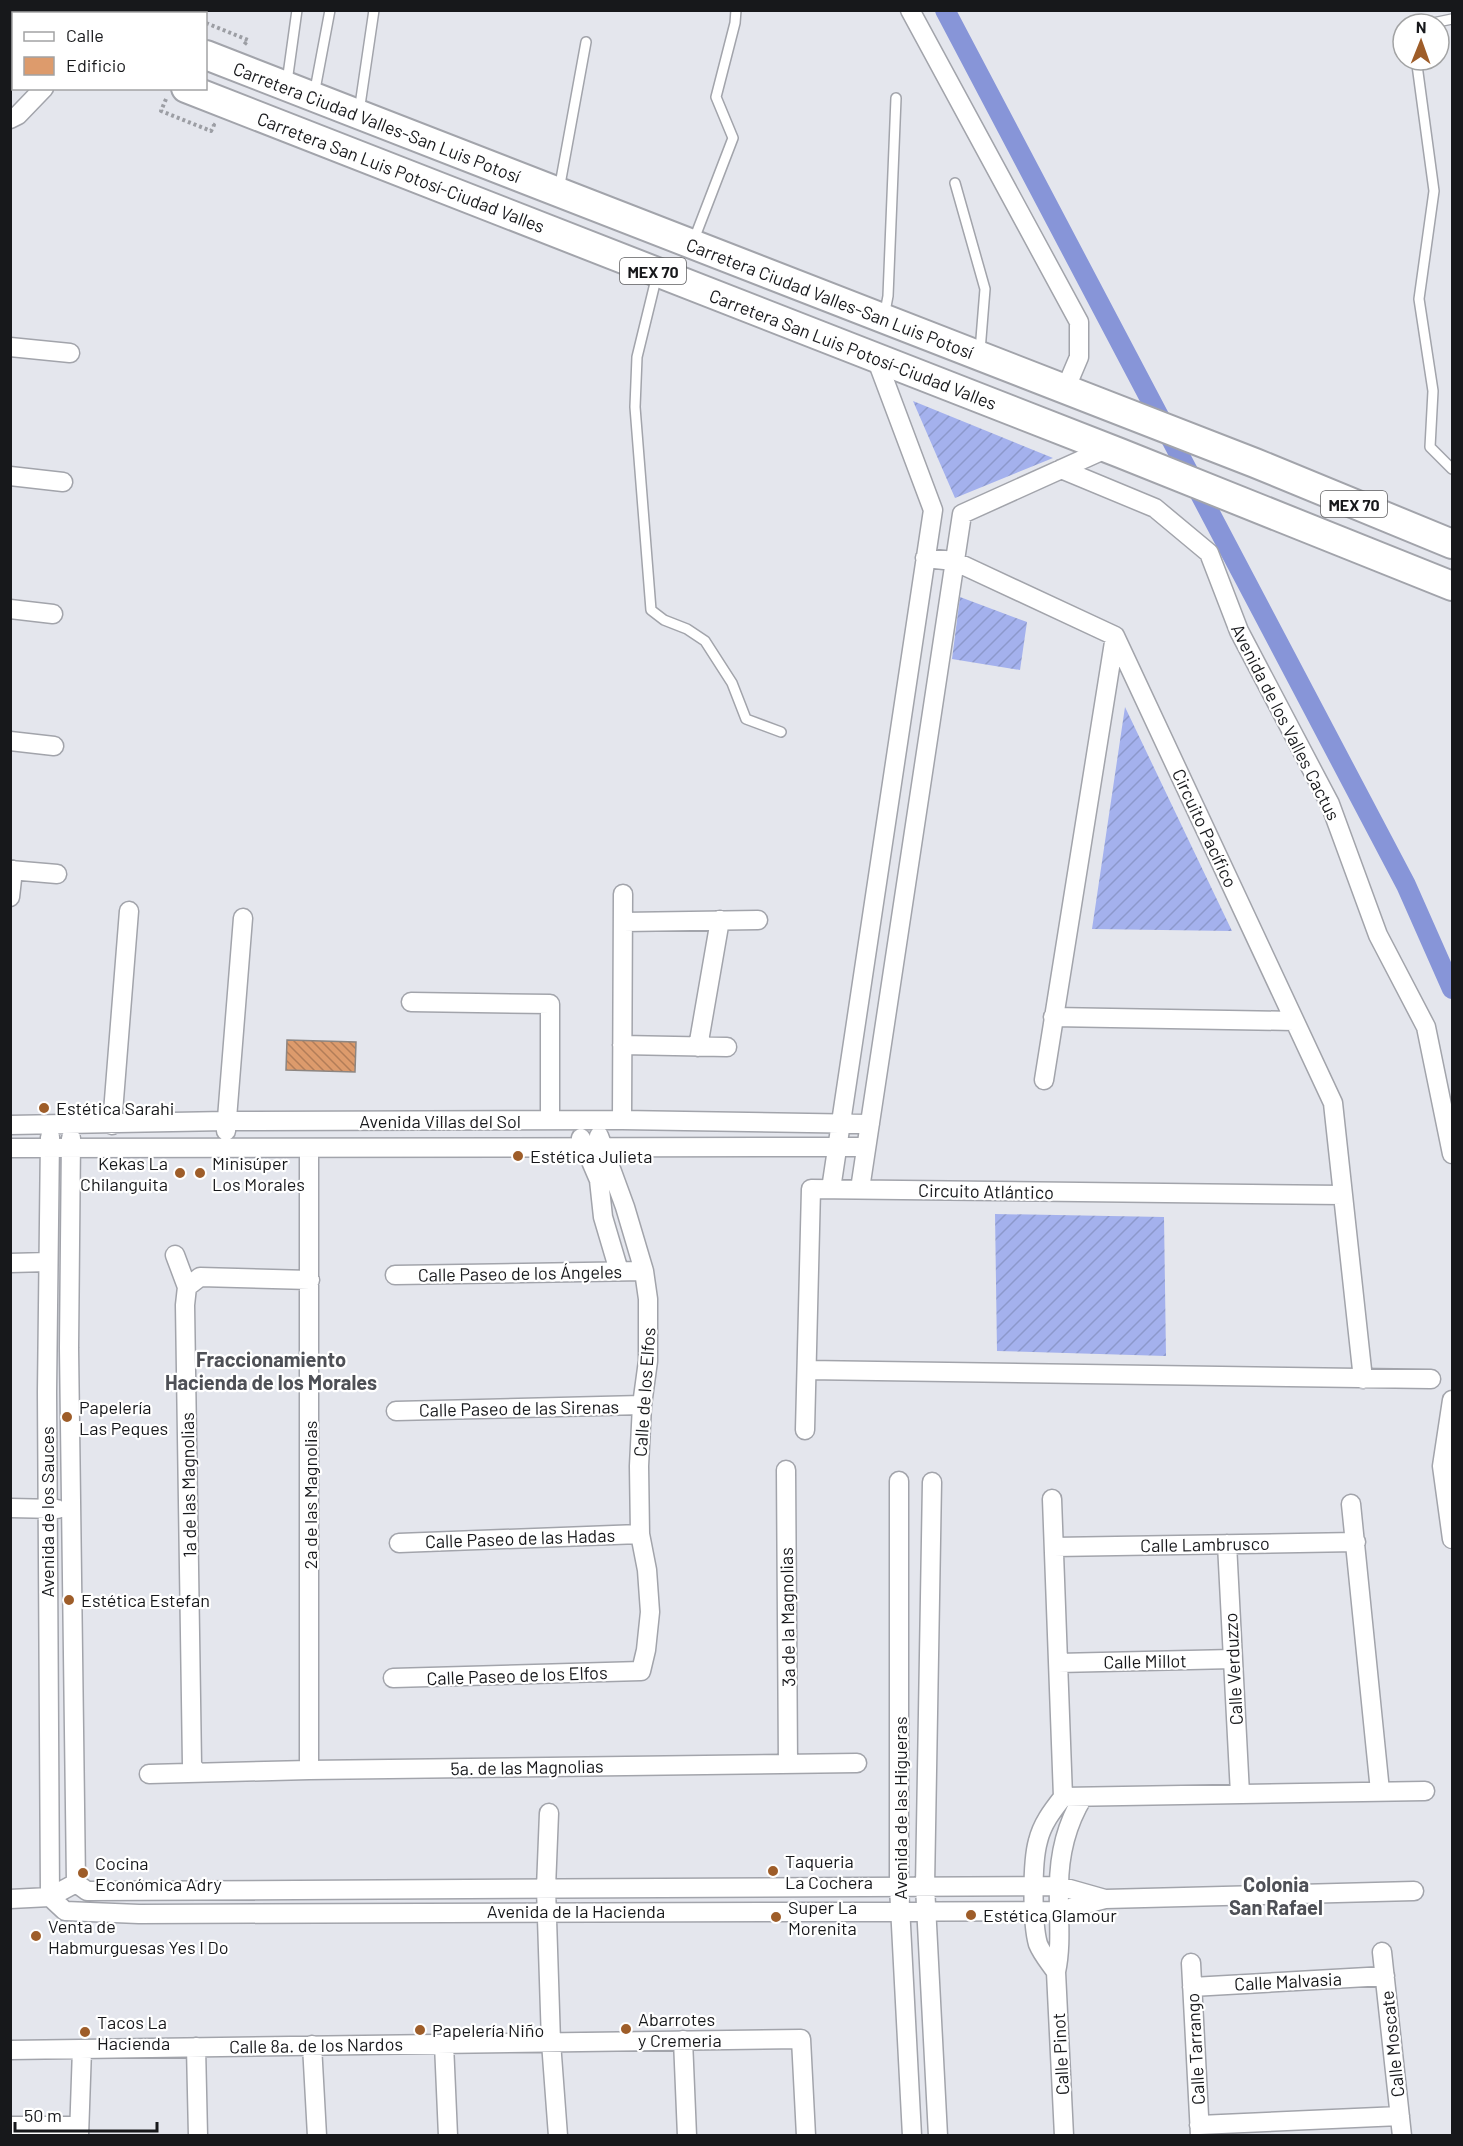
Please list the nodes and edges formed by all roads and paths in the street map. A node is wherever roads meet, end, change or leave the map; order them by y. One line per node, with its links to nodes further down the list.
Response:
1 (297, 10): 11 (lane)
2 (330, 10): 14 (lane)
3 (374, 10): 16 (lane)
4 (736, 10): 20 (lane)
5 (910, 10): 27 (street)
6 (207, 23): 7 (path)
7 (235, 42)
8 (586, 42): 19 (lane)
9 (207, 55): 11 (main road, Carretera Ciudad Valles-San Luis Potosí / MEX 70)
10 (1418, 72): 30 (lane)
11 (286, 87): 14 (main road, Carretera Ciudad Valles-San Luis Potosí / MEX 70)
12 (42, 90): 17 (street)
13 (191, 90): 21 (main road, Carretera San Luis Potosí-Ciudad Valles / MEX 70)
14 (314, 97): 16 (main road, Carretera Ciudad Valles-San Luis Potosí / MEX 70)
15 (896, 98): 22 (lane)
16 (359, 115): 19 (main road, Carretera Ciudad Valles-San Luis Potosí / MEX 70)
17 (10, 119)
18 (955, 183): 25 (lane)
19 (559, 193): 20 (main road, Carretera Ciudad Valles-San Luis Potosí / MEX 70)
20 (692, 244): 22 (main road, Carretera Ciudad Valles-San Luis Potosí / MEX 70)
21 (657, 272): 26 (main road, Carretera San Luis Potosí-Ciudad Valles / MEX 70); 42 (lane)
22 (884, 319): 25 (main road, Carretera Ciudad Valles-San Luis Potosí / MEX 70)
23 (10, 347): 24 (street)
24 (70, 353)
25 (980, 357): 27 (main road, Carretera Ciudad Valles-San Luis Potosí / MEX 70)
26 (876, 358): 28 (main road, Carretera San Luis Potosí-Ciudad Valles / MEX 70); 33 (street)
27 (1065, 390): 35 (main road, Carretera Ciudad Valles-San Luis Potosí / MEX 70)
28 (1114, 451): 29 (street); 38 (main road, Carretera San Luis Potosí-Ciudad Valles / MEX 70)
29 (1061, 469): 34 (street); 82 (street, Avenida de los Valles Cactus)
30 (1452, 469)
31 (10, 476): 32 (street)
32 (63, 482)
33 (933, 510): 34 (street); 36 (street)
34 (962, 514): 37 (street)
35 (1452, 544)
36 (925, 558): 37 (street); 45 (street)
37 (954, 561): 41 (street); 46 (street)
38 (1452, 586)
39 (10, 609): 40 (street)
40 (53, 614)
41 (1115, 636): 57 (street); 58 (street, Circuito Pacífico)
42 (782, 732)
43 (10, 741): 44 (street)
44 (54, 746)
45 (891, 794): 46 (street); 68 (street)
46 (919, 798): 69 (street)
47 (12, 870): 48 (street); 50 (street)
48 (57, 874)
49 (622, 894): 55 (street)
50 (10, 897)
51 (129, 911): 72 (street)
52 (243, 918): 67 (street)
53 (720, 920): 54 (street); 55 (street); 60 (street)
54 (758, 920)
55 (623, 922): 59 (street)
56 (411, 1002): 63 (street)
57 (1053, 1017): 58 (street); 62 (street)
58 (1294, 1021): 85 (street, Circuito Pacífico)
59 (622, 1046): 60 (street); 66 (street)
60 (699, 1047): 61 (street)
61 (727, 1047)
62 (1044, 1080)
63 (550, 1120): 64 (street, Avenida Villas del Sol); 67 (street, Avenida Villas del Sol)
64 (574, 1120): 65 (street, Avenida Villas del Sol); 74 (street, Calle de los Elfos)
65 (594, 1120): 66 (street, Avenida Villas del Sol); 74 (street, Calle de los Elfos)
66 (622, 1120): 68 (street, Avenida Villas del Sol)
67 (226, 1121): 72 (street, Avenida Villas del Sol); 78 (street)
68 (840, 1124): 69 (street, Avenida Villas del Sol); 75 (street)
69 (870, 1124): 76 (street)
70 (10, 1125): 73 (street, Avenida Villas del Sol)
71 (71, 1125): 72 (street, Avenida Villas del Sol); 73 (street, Avenida Villas del Sol); 81 (street, Avenida de los Sauces)
72 (112, 1125)
73 (50, 1126): 80 (street, Avenida de los Sauces)
74 (593, 1146): 75 (street, Avenida Villas del Sol); 79 (street, Avenida Villas del Sol); 89 (street, Calle de los Elfos); 90 (street, Calle de los Elfos)
75 (837, 1147): 76 (street, Avenida Villas del Sol); 83 (street)
76 (866, 1147): 84 (street)
77 (10, 1148): 80 (street, Avenida Villas del Sol)
78 (224, 1148): 79 (street, Avenida Villas del Sol); 81 (street, Avenida Villas del Sol)
79 (309, 1148): 92 (street, 2a de las Magnolias)
80 (50, 1149): 81 (street, Avenida Villas del Sol); 87 (street, Avenida de los Sauces)
81 (71, 1149): 108 (street, Avenida de los Sauces)
82 (1452, 1154)
83 (831, 1189): 84 (street, Circuito Atlántico); 94 (street, Circuito Atlántico)
84 (860, 1189): 85 (street, Circuito Atlántico)
85 (1343, 1195): 95 (street)
86 (175, 1255): 93 (street)
87 (48, 1262): 88 (street); 107 (street, Avenida de los Sauces)
88 (10, 1263)
89 (619, 1271): 90 (street, Calle Paseo de los Ángeles); 91 (street, Calle Paseo de los Ángeles)
90 (644, 1271): 98 (street, Calle de los Elfos)
91 (395, 1275)
92 (310, 1280): 93 (street); 123 (street, 2a de las Magnolias)
93 (187, 1287): 124 (street, 1a de las Magnolias)
94 (807, 1371): 95 (street); 100 (street, Circuito Atlántico)
95 (1363, 1379): 96 (street)
96 (1431, 1380)
97 (1452, 1400): 110 (street)
98 (642, 1405): 99 (street, Calle Paseo de las Sirenas); 109 (street, Calle de los Elfos)
99 (396, 1411)
100 (805, 1430)
101 (786, 1470): 122 (street, 3a de la Magnolias)
102 (899, 1481): 116 (street, Avenida de las Higueras)
103 (932, 1482): 115 (street, Avenida de las Higueras)
104 (1052, 1498): 114 (street)
105 (1351, 1504): 111 (street)
106 (10, 1508): 107 (street)
107 (47, 1509): 108 (street); 139 (street, Avenida de los Sauces)
108 (72, 1509): 132 (street, Avenida de los Sauces)
109 (640, 1533): 112 (street, Calle Paseo de las Hadas); 119 (street, Calle de los Elfos)
110 (1452, 1539)
111 (1356, 1542): 113 (street, Calle Lambrusco); 126 (street)
112 (399, 1543)
113 (1227, 1544): 114 (street, Calle Lambrusco); 117 (street, Calle Verduzzo)
114 (1054, 1547): 118 (street)
115 (930, 1617): 116 (street); 133 (street, Avenida de las Higueras)
116 (899, 1618): 136 (street, Avenida de las Higueras)
117 (1233, 1659): 118 (street, Calle Millot); 128 (street, Calle Verduzzo)
118 (1058, 1663): 129 (street)
119 (641, 1671): 120 (street, Calle Paseo de los Elfos)
120 (393, 1678)
121 (857, 1763): 122 (street, 5a. de las Magnolias)
122 (788, 1764): 123 (street, 5a. de las Magnolias)
123 (309, 1770): 124 (street, 5a. de las Magnolias)
124 (197, 1772): 125 (street, 5a. de las Magnolias)
125 (149, 1774)
126 (1380, 1791): 127 (street); 128 (street)
127 (1425, 1791)
128 (1240, 1794): 130 (street)
129 (1063, 1797): 130 (street); 134 (street)
130 (1083, 1797): 135 (street)
131 (549, 1813): 137 (street)
132 (76, 1883): 137 (street, Avenida de la Hacienda); 139 (street)
133 (925, 1886): 134 (street, Avenida de la Hacienda); 136 (street, Avenida de la Hacienda); 144 (street, Avenida de las Higueras)
134 (1034, 1886): 135 (street, Avenida de la Hacienda); 145 (street)
135 (1059, 1886): 141 (street, Avenida de la Hacienda); 146 (street, Calle Pinot)
136 (899, 1887): 137 (street, Avenida de la Hacienda); 143 (street, Avenida de las Higueras)
137 (546, 1888): 142 (street)
138 (1414, 1891): 141 (street, Avenida de la Hacienda)
139 (50, 1897): 140 (street); 142 (street, Avenida de la Hacienda)
140 (10, 1899)
141 (1105, 1899): 146 (street, Avenida de la Hacienda)
142 (546, 1911): 143 (street, Avenida de la Hacienda); 153 (street)
143 (900, 1911): 144 (street, Avenida de la Hacienda); 169 (street, Avenida de las Higueras)
144 (926, 1911): 145 (street, Avenida de la Hacienda); 170 (street, Avenida de las Higueras)
145 (1034, 1911): 146 (street, Avenida de la Hacienda); 149 (street)
146 (1059, 1911): 149 (street, Calle Pinot)
147 (1382, 1952): 150 (street, Calle Moscate)
148 (1191, 1963): 151 (street, Calle Tarrango)
149 (1056, 1971): 171 (street, Calle Pinot)
150 (1385, 1976): 151 (street, Calle Malvasia); 159 (street, Calle Moscate)
151 (1192, 1987): 161 (street, Calle Tarrango)
152 (683, 2040): 153 (street, Calle 8a. de los Nardos); 167 (street); 168 (street, Calle 8a. de los Nardos)
153 (551, 2042): 154 (street, Calle 8a. de los Nardos); 166 (street)
154 (444, 2044): 155 (street, Calle 8a. de los Nardos); 165 (street)
155 (312, 2045): 156 (street, Calle 8a. de los Nardos); 164 (street)
156 (196, 2047): 157 (street, Calle 8a. de los Nardos); 163 (street)
157 (82, 2049): 158 (street, Calle 8a. de los Nardos); 162 (street)
158 (10, 2050)
159 (1400, 2116): 161 (street); 172 (street, Calle Moscate)
160 (10, 2126): 162 (street)
161 (1200, 2130)
162 (79, 2131)
163 (198, 2136)
164 (317, 2136)
165 (448, 2136)
166 (558, 2136)
167 (687, 2136)
168 (806, 2136)
169 (912, 2136)
170 (938, 2136)
171 (1064, 2136)
172 (1402, 2136)

